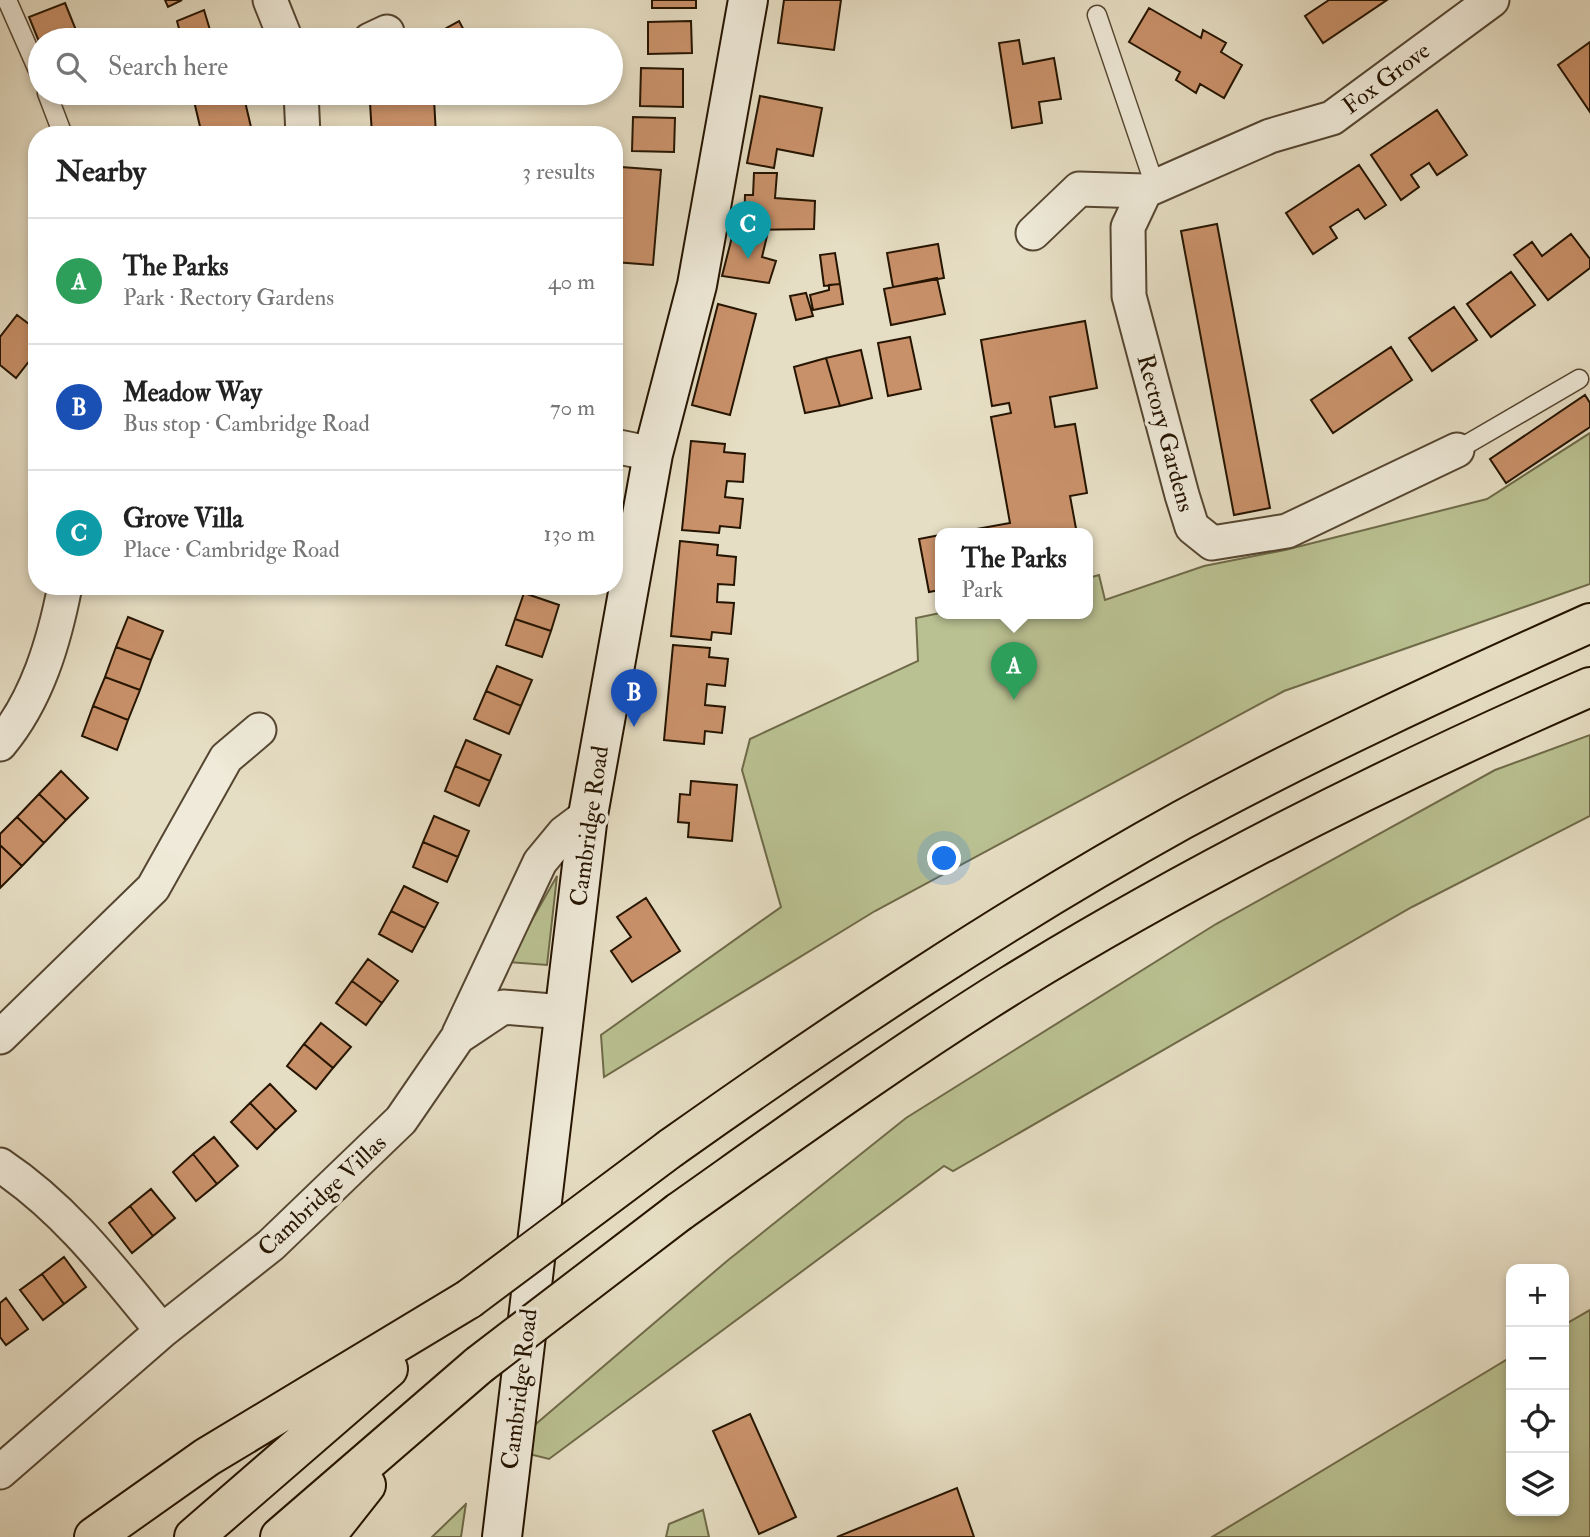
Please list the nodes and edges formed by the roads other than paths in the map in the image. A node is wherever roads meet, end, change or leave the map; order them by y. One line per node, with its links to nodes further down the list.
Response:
1 (7, 0): 7 (lane)
2 (270, 0): 6 (street)
3 (748, 0): 17 (main road, Cambridge Road)
4 (1492, 0): 12 (street, Fox Grove)
5 (1097, 15): 12 (lane)
6 (281, 28)
7 (28, 48)
8 (52, 105): 10 (lane)
9 (302, 105): 11 (street)
10 (60, 126)
11 (303, 126)
12 (1150, 188): 13 (street); 16 (street, Rectory Gardens)
13 (1033, 233)
14 (1579, 379): 16 (lane)
15 (623, 448): 17 (street)
16 (1457, 450)
17 (653, 454): 23 (main road, Cambridge Road)
18 (63, 595): 22 (street)
19 (1590, 623): 28 (main road, bridge)
20 (1590, 687): 30 (main road, bridge)
21 (259, 730): 25 (street)
22 (0, 744)
23 (588, 815): 24 (main road, Cambridge Road); 26 (street, Cambridge Villas)
24 (564, 1012): 26 (street, Cambridge Villas); 36 (main road, Cambridge Road)
25 (0, 1037)
26 (458, 1037): 29 (street, Cambridge Villas)
27 (0, 1165): 29 (street)
28 (469, 1299): 32 (main road); 33 (main road)
29 (162, 1331): 31 (street, Cambridge Villas)
30 (426, 1409): 34 (main road); 35 (main road)
31 (0, 1472)
32 (94, 1537)
33 (194, 1537)
34 (280, 1537)
35 (325, 1537)
36 (502, 1537)

